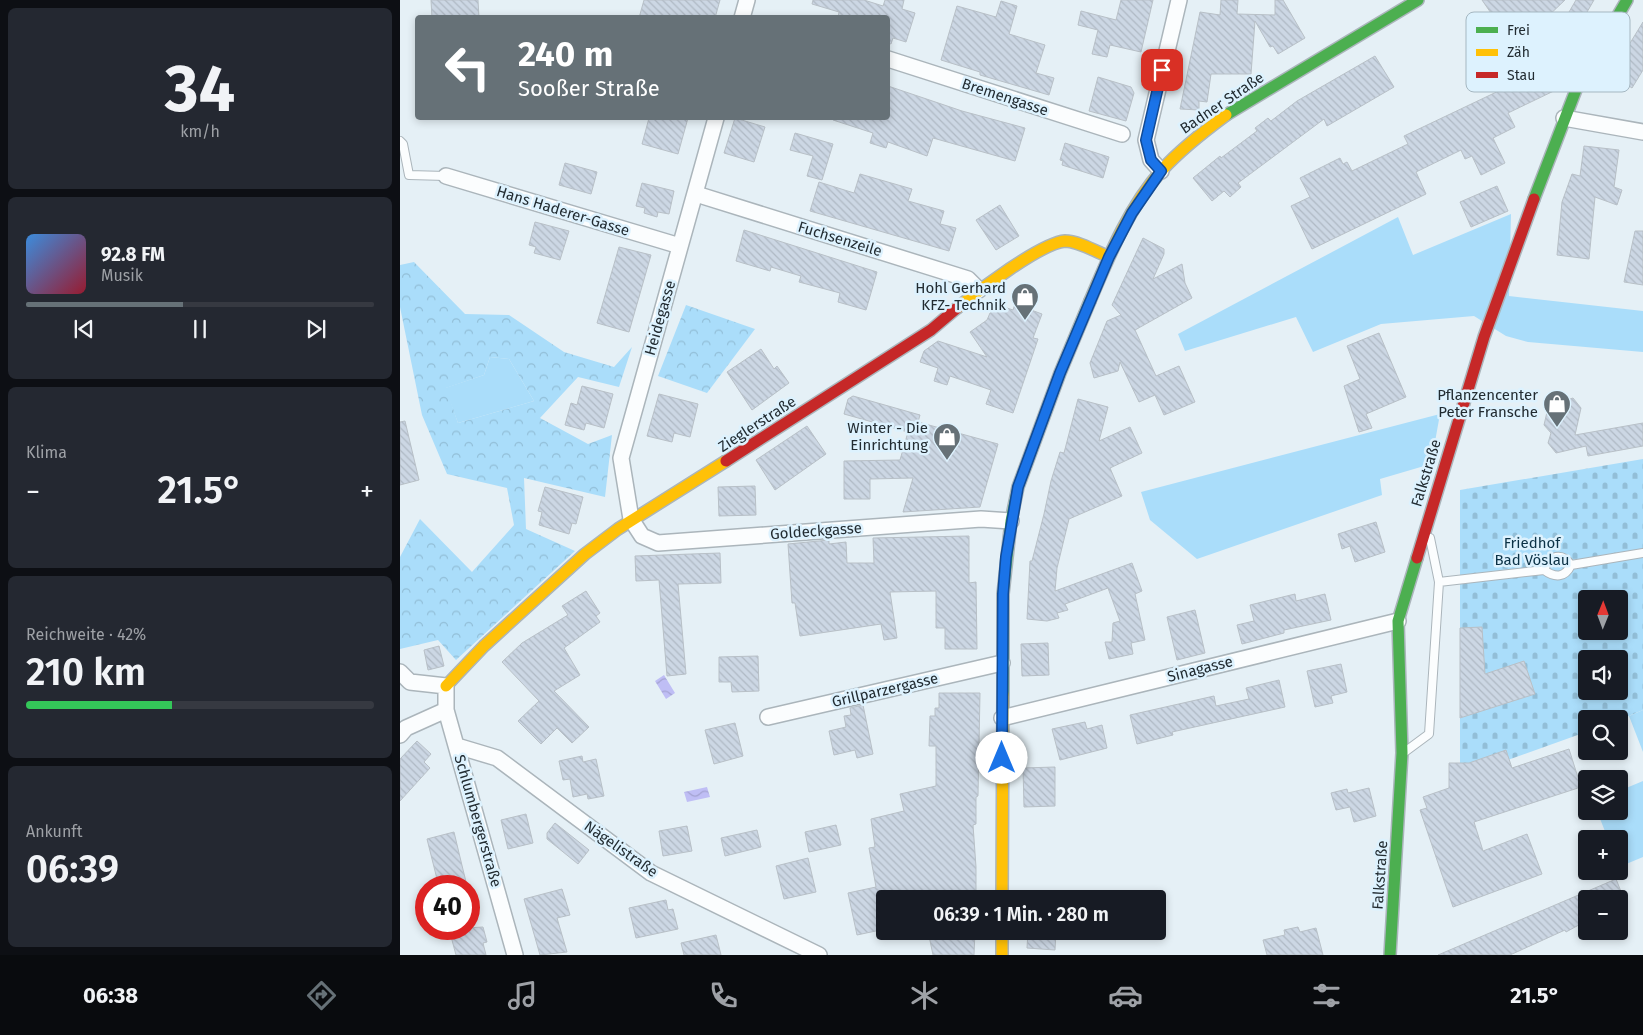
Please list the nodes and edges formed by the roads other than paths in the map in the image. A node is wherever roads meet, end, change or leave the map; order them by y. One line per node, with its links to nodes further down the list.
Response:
1 (1179, 0): 12 (street)
2 (1418, 0): 12 (street, Badner Straße)
3 (1627, 0): 4 (street, Falkstraße)
4 (1620, 12)
5 (890, 60): 10 (street, Bremengasse)
6 (1575, 92): 7 (street, Falkstraße)
7 (1564, 118): 9 (street); 20 (street, Falkstraße)
8 (715, 120): 14 (street, Heidegasse)
9 (1643, 132)
10 (1122, 134)
11 (400, 141): 13 (lane)
12 (1161, 171): 16 (street, Badner Straße)
13 (446, 176): 15 (street, Hans Haderer-Gasse)
14 (696, 194): 15 (street, Heidegasse); 17 (street, Fuchsenzeile)
15 (680, 246): 18 (street, Heidegasse)
16 (1109, 257): 17 (street, Zieglerstraße); 19 (street, Badner Straße)
17 (979, 290): 18 (street, Zieglerstraße)
18 (631, 519): 19 (street, Goldeckgasse); 28 (street, Zieglerstraße)
19 (1011, 521): 26 (street, Badner Straße)
20 (1427, 522): 24 (lane); 25 (street, Falkstraße)
21 (1643, 553): 22 (lane)
22 (1571, 565): 23 (lane); 23 (lane)
23 (1544, 570): 24 (lane)
24 (1439, 582): 34 (lane)
25 (1398, 621): 31 (street, Sinagasse); 34 (street, Falkstraße)
26 (1002, 663): 30 (street, Grillparzergasse); 31 (street, Badner Straße)
27 (400, 672): 28 (street)
28 (446, 686): 29 (street, Schlumbergerstraße)
29 (446, 710): 32 (street); 33 (street, Schlumbergerstraße)
30 (768, 716)
31 (1002, 718): 35 (street, Badner Straße)
32 (400, 735)
33 (457, 746): 37 (street, Nägelistraße); 38 (street, Schlumbergerstraße)
34 (1402, 753): 40 (street, Falkstraße)
35 (1002, 890)
36 (1002, 940): 39 (street)
37 (814, 954)
38 (515, 955)
39 (1002, 955)
40 (1390, 955)

